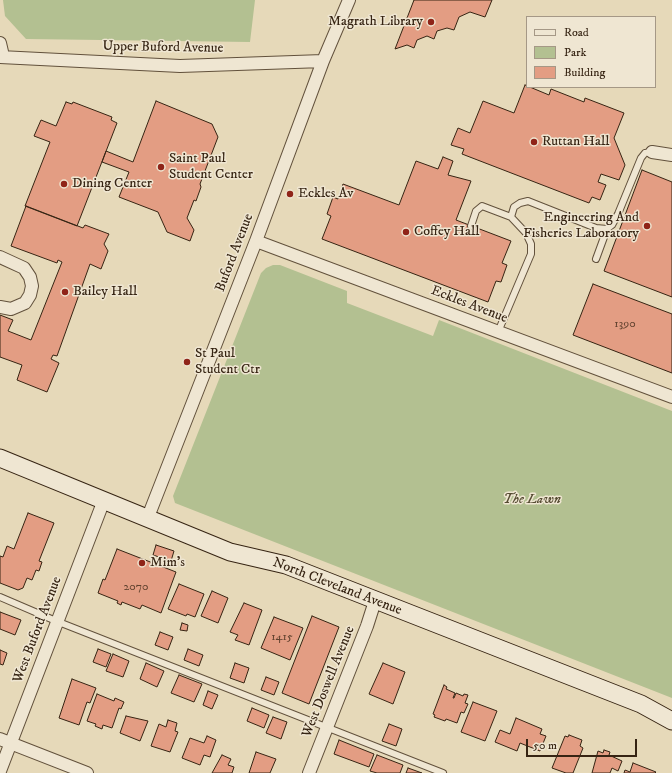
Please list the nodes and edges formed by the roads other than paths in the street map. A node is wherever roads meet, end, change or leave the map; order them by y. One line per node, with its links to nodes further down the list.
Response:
1 (344, 2): 4 (street, Buford Avenue)
2 (0, 43): 3 (street, Upper Buford Avenue)
3 (2, 56): 4 (street, Upper Buford Avenue)
4 (322, 61): 10 (street, Buford Avenue)
5 (652, 152): 6 (street); 9 (lane)
6 (672, 154)
7 (511, 217): 8 (lane); 9 (lane); 14 (lane)
8 (471, 226)
9 (607, 229): 12 (lane)
10 (256, 241): 14 (street, Eckles Avenue); 18 (street, Buford Avenue)
11 (0, 257): 13 (street)
12 (596, 259)
13 (0, 307)
14 (498, 332): 15 (street, Eckles Avenue)
15 (672, 397)
16 (0, 458): 17 (main road, North Cleveland Avenue)
17 (104, 500): 18 (main road, North Cleveland Avenue); 21 (street, West Buford Avenue)
18 (148, 517): 20 (main road, North Cleveland Avenue)
19 (0, 597): 21 (lane)
20 (375, 601): 22 (main road, North Cleveland Avenue); 23 (street, West Doswell Avenue)
21 (56, 622): 23 (lane); 24 (street, West Buford Avenue)
22 (672, 720)
23 (327, 727): 27 (street, West Doswell Avenue); 28 (lane)
24 (5, 742): 25 (street, West Buford Avenue); 26 (street)
25 (0, 771)
26 (87, 773)
27 (309, 773)
28 (443, 773)

